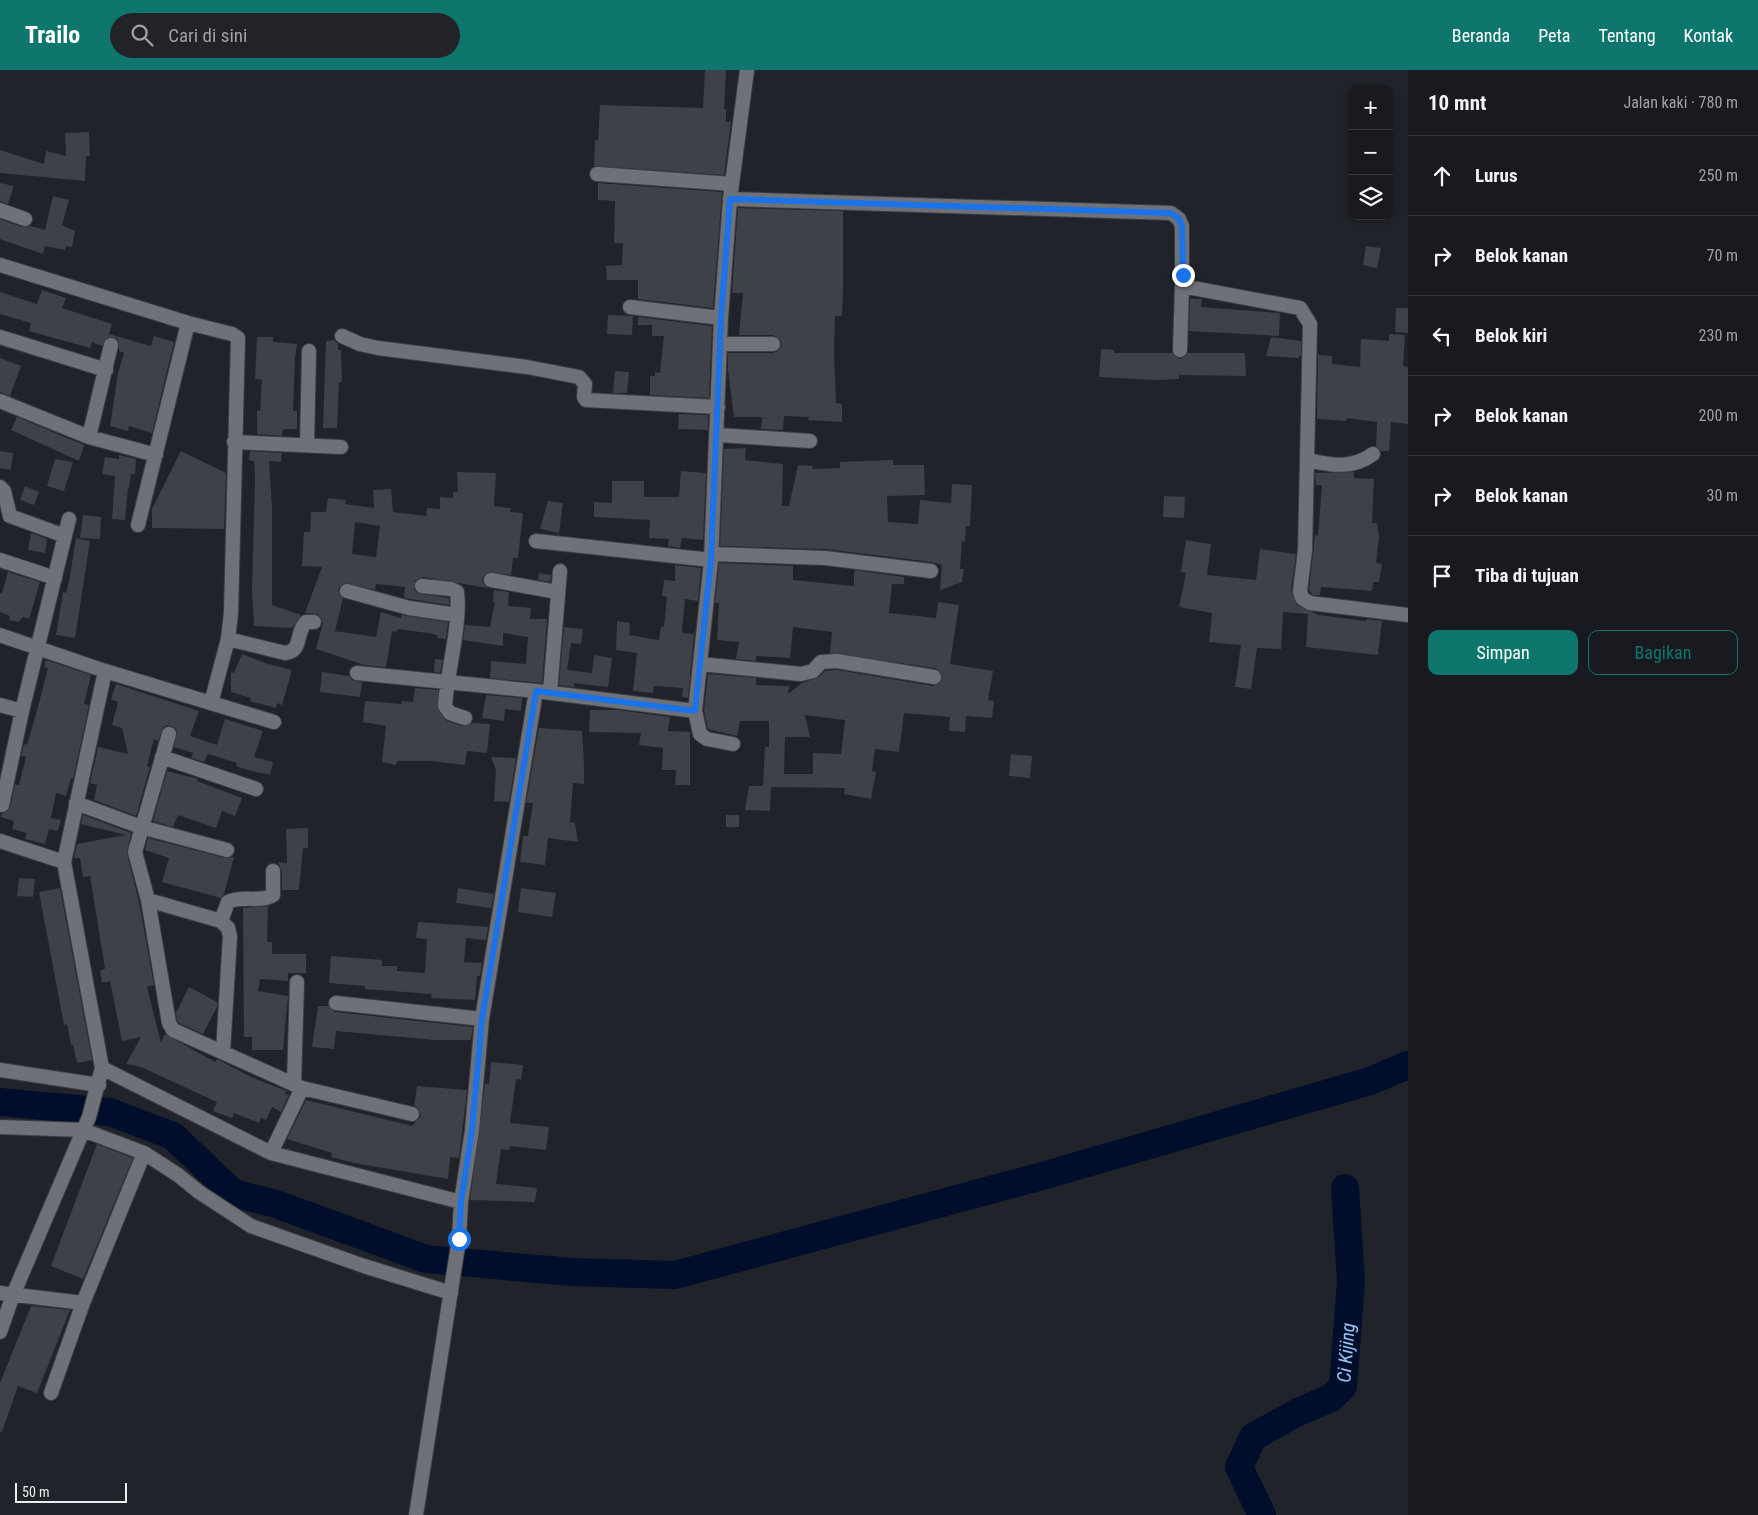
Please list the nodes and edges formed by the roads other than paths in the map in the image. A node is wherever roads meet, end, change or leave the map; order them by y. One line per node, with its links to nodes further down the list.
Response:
1 (747, 70): 3 (street)
2 (597, 174): 3 (street)
3 (732, 184): 4 (street)
4 (730, 199): 8 (street); 10 (street)
5 (0, 210): 6 (street)
6 (25, 219)
7 (0, 265): 11 (street)
8 (1182, 286): 17 (street); 30 (street)
9 (630, 307): 10 (street)
10 (721, 318): 14 (street)
11 (188, 323): 25 (street); 29 (street)
12 (342, 336): 21 (street)
13 (0, 337): 19 (street)
14 (721, 344): 15 (street); 21 (street)
15 (773, 344)
16 (111, 345): 19 (street)
17 (1180, 350)
18 (309, 351): 26 (street)
19 (106, 370): 23 (street)
20 (0, 401): 23 (street)
21 (718, 407): 22 (street)
22 (718, 435): 24 (street); 36 (street)
23 (89, 437): 29 (street)
24 (810, 441)
25 (234, 442): 26 (street); 49 (street)
26 (307, 445): 27 (street)
27 (342, 447)
28 (1373, 454): 30 (street)
29 (156, 455): 33 (street)
30 (1307, 460): 46 (street)
31 (0, 488): 34 (street)
32 (69, 519): 34 (street)
33 (138, 525)
34 (65, 536): 40 (street)
35 (536, 541): 36 (street)
36 (711, 557): 39 (street); 51 (street)
37 (0, 560): 40 (street)
38 (560, 571): 44 (street)
39 (931, 571)
40 (55, 578): 50 (street)
41 (491, 580): 44 (street)
42 (422, 586): 45 (street)
43 (347, 590): 45 (street)
44 (557, 592): 56 (street)
45 (457, 615): 55 (street)
46 (1408, 615)
47 (314, 622): 49 (street)
48 (0, 635): 50 (street)
49 (228, 640): 57 (street)
50 (38, 647): 52 (street); 59 (street)
51 (700, 664): 54 (street); 60 (street)
52 (105, 671): 57 (street); 68 (street)
53 (357, 673): 55 (street)
54 (934, 677)
55 (446, 681): 56 (street); 61 (street)
56 (543, 692): 60 (street); 79 (street)
57 (210, 703): 62 (street)
58 (0, 705): 59 (street)
59 (22, 711): 66 (street)
60 (695, 711): 64 (street)
61 (465, 718)
62 (274, 722)
63 (169, 734): 65 (street)
64 (733, 744)
65 (162, 757): 67 (street); 70 (street)
66 (4, 774): 69 (street)
67 (256, 789)
68 (76, 803): 70 (street); 73 (street)
69 (2, 805)
70 (141, 827): 72 (street); 75 (street)
71 (0, 841): 73 (street)
72 (228, 850)
73 (64, 862): 81 (street)
74 (273, 871): 76 (street)
75 (148, 900): 76 (street); 80 (street)
76 (221, 921): 80 (street)
77 (297, 982): 83 (street)
78 (336, 1003): 79 (street)
79 (482, 1019): 90 (street)
80 (223, 1052): 83 (street)
81 (102, 1068): 84 (street); 89 (street)
82 (0, 1070): 84 (street)
83 (298, 1086): 85 (street); 89 (street)
84 (97, 1091): 87 (street)
85 (412, 1114)
86 (0, 1127): 87 (street)
87 (83, 1130): 88 (street); 92 (street)
88 (144, 1153): 91 (street); 93 (street)
89 (271, 1153): 90 (street)
90 (461, 1209): 91 (street)
91 (451, 1293): 96 (street)
92 (7, 1294): 93 (street); 94 (street)
93 (83, 1302): 95 (street)
94 (0, 1332)
95 (51, 1393)
96 (416, 1515)

